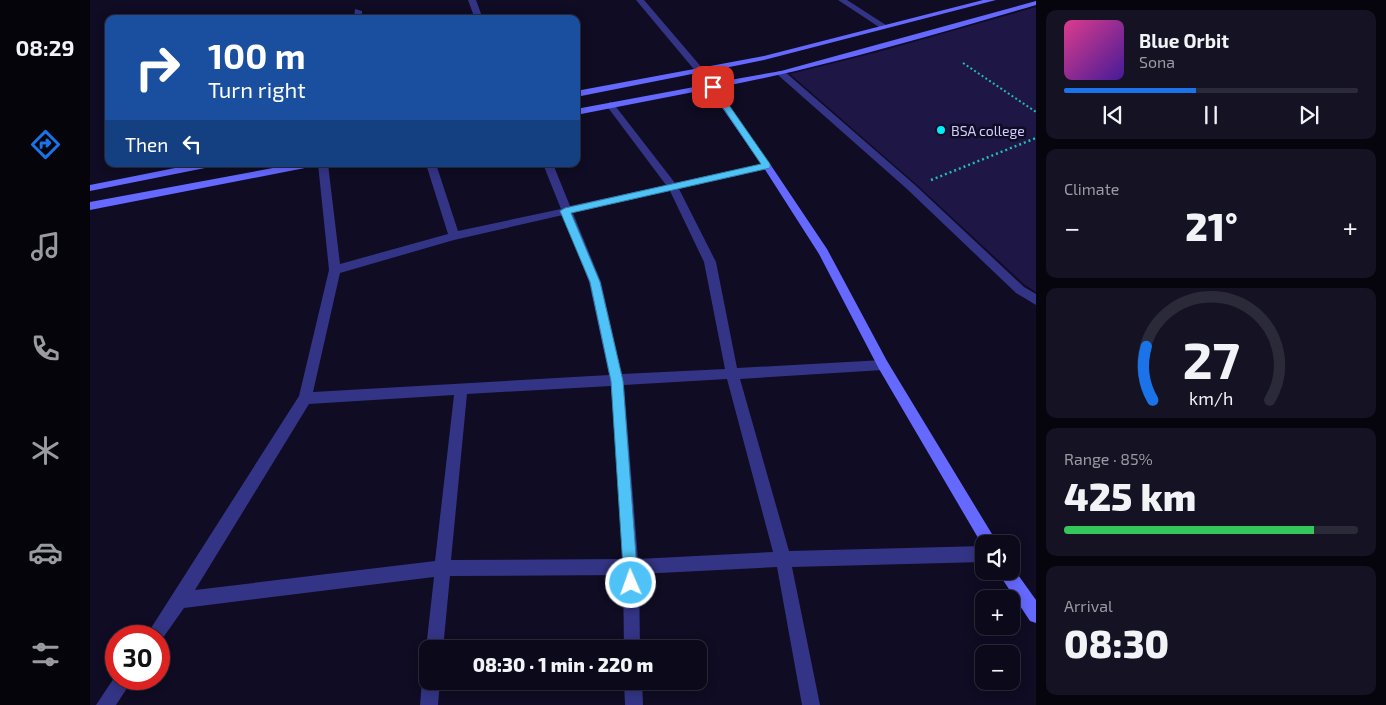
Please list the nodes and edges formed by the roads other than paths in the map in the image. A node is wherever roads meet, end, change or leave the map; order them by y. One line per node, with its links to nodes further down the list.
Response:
1 (472, 0): 6 (street)
2 (640, 0): 8 (street)
3 (842, 0): 7 (street)
4 (992, 0): 7 (main road)
5 (1036, 3): 9 (main road)
6 (478, 15)
7 (885, 27): 8 (main road)
8 (700, 71): 10 (main road); 11 (main road)
9 (781, 73): 10 (main road); 26 (street)
10 (713, 87): 12 (main road); 14 (main road)
11 (580, 93)
12 (610, 105): 13 (main road); 21 (street)
13 (580, 111)
14 (767, 166): 21 (street); 27 (main road)
15 (195, 167): 20 (main road)
16 (294, 167): 22 (main road)
17 (324, 167): 25 (street)
18 (432, 167): 24 (street)
19 (549, 167): 23 (street)
20 (90, 188)
21 (673, 188): 23 (street); 28 (street)
22 (90, 206)
23 (565, 211): 24 (street); 29 (street)
24 (454, 236): 25 (street)
25 (335, 270): 31 (street)
26 (1036, 300)
27 (883, 364): 28 (street); 32 (main road)
28 (732, 372): 29 (street); 34 (street)
29 (617, 381): 30 (street); 35 (street)
30 (461, 389): 31 (street); 36 (street)
31 (305, 398): 38 (street)
32 (985, 535)
33 (975, 554): 34 (street)
34 (783, 558): 35 (street); 49 (street)
35 (631, 567): 36 (street); 42 (street)
36 (441, 568): 38 (street); 41 (street)
37 (1013, 580): 39 (main road)
38 (180, 600): 40 (street)
39 (1036, 615)
40 (162, 625)
41 (435, 640)
42 (632, 640)
43 (116, 690): 46 (street)
44 (430, 690): 47 (street)
45 (633, 690): 48 (street)
46 (105, 705)
47 (429, 705)
48 (634, 705)
49 (812, 705)

